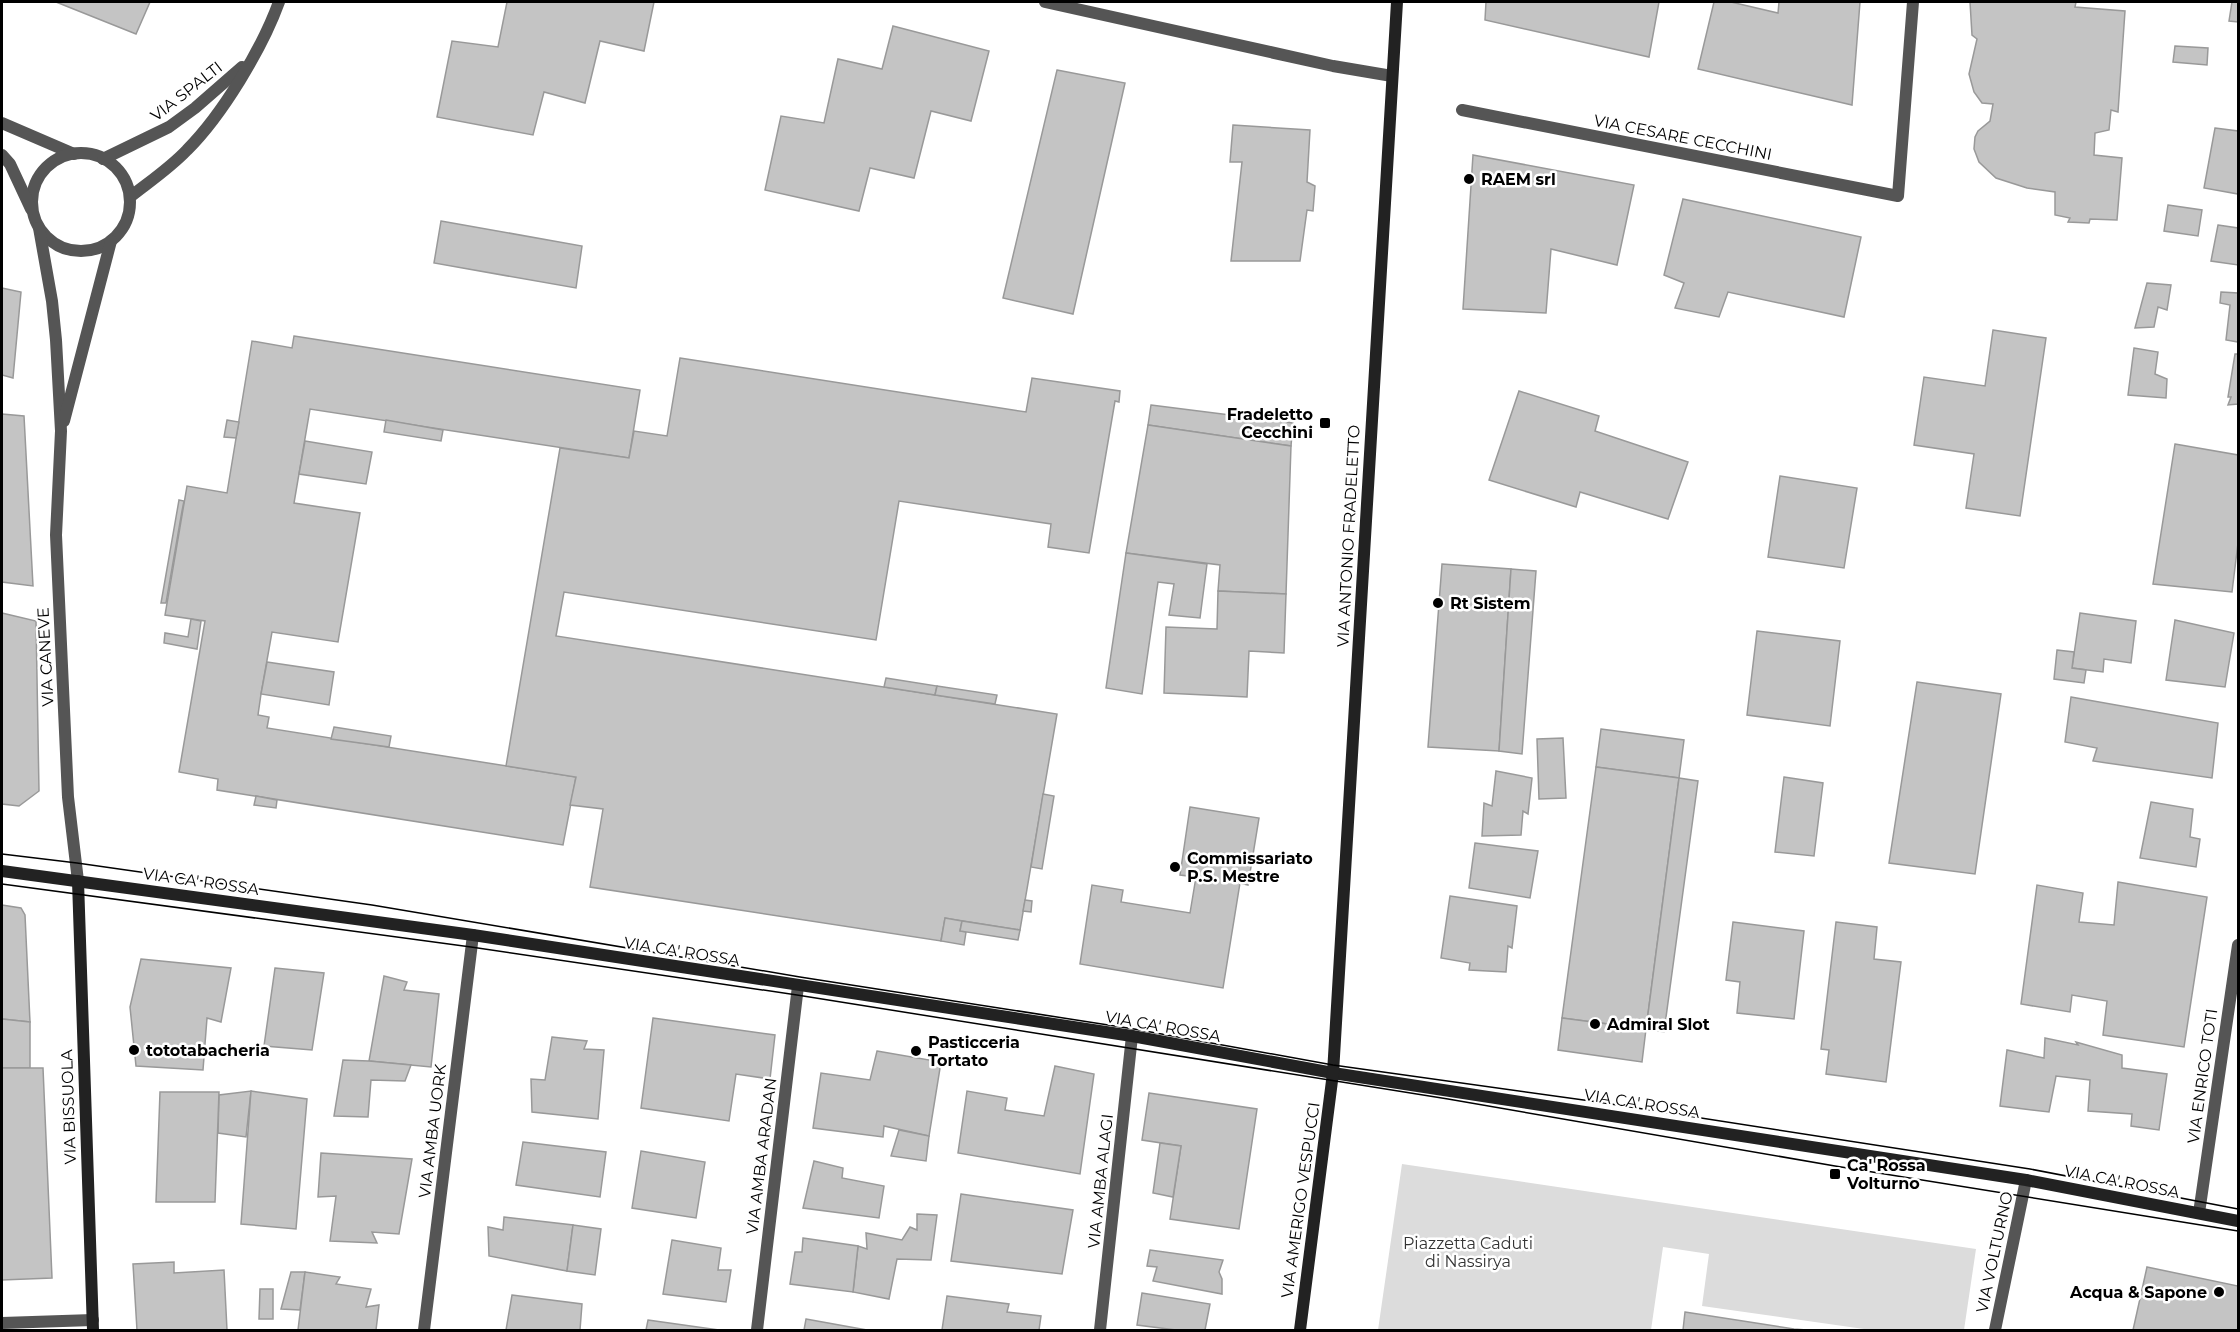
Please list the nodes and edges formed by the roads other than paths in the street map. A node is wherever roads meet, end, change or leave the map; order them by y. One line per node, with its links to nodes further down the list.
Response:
1 (279, 2): 5 (street, VIA SPALTI)
2 (1045, 2): 6 (street)
3 (1397, 2): 6 (street, VIA ANTONIO FRADELETTO)
4 (1913, 2): 7 (street, VIA CESARE CECCHINI)
5 (252, 58): 11 (street, VIA SPALTI); 12 (street, VIA SPALTI)
6 (1392, 76): 23 (street, VIA ANTONIO FRADELETTO)
7 (1462, 110)
8 (2, 123): 9 (street)
9 (74, 154): 11 (street); 13 (street)
10 (2, 155): 13 (street)
11 (103, 159): 12 (street)
12 (130, 197): 15 (street)
13 (33, 213): 14 (street)
14 (39, 228): 15 (street); 16 (street, VIA CANEVE)
15 (111, 241): 16 (street, VIA CANEVE)
16 (61, 431): 18 (street, VIA CANEVE)
17 (2, 871): 18 (street, VIA CA' ROSSA)
18 (78, 881): 19 (street, VIA CA' ROSSA); 28 (street, VIA BISSUOLA)
19 (473, 935): 21 (street, VIA CA' ROSSA); 29 (street, VIA AMBA UORK)
20 (2238, 945): 25 (street, VIA ENRICO TOTI)
21 (798, 986): 22 (street, VIA CA' ROSSA); 30 (street, VIA AMBA ARADAN)
22 (1132, 1036): 23 (street, VIA CA' ROSSA); 31 (street, VIA AMBA ALAGI)
23 (1333, 1073): 24 (street, VIA CA' ROSSA); 32 (street, VIA AMERIGO VESPUCCI)
24 (2026, 1180): 25 (street, VIA CA' ROSSA); 33 (street, VIA VOLTURNO)
25 (2199, 1213): 26 (street, VIA CA' ROSSA)
26 (2238, 1221)
27 (2, 1323): 28 (street)
28 (93, 1325)
29 (424, 1330)
30 (757, 1330)
31 (1100, 1330)
32 (1300, 1330)
33 (1995, 1330)

